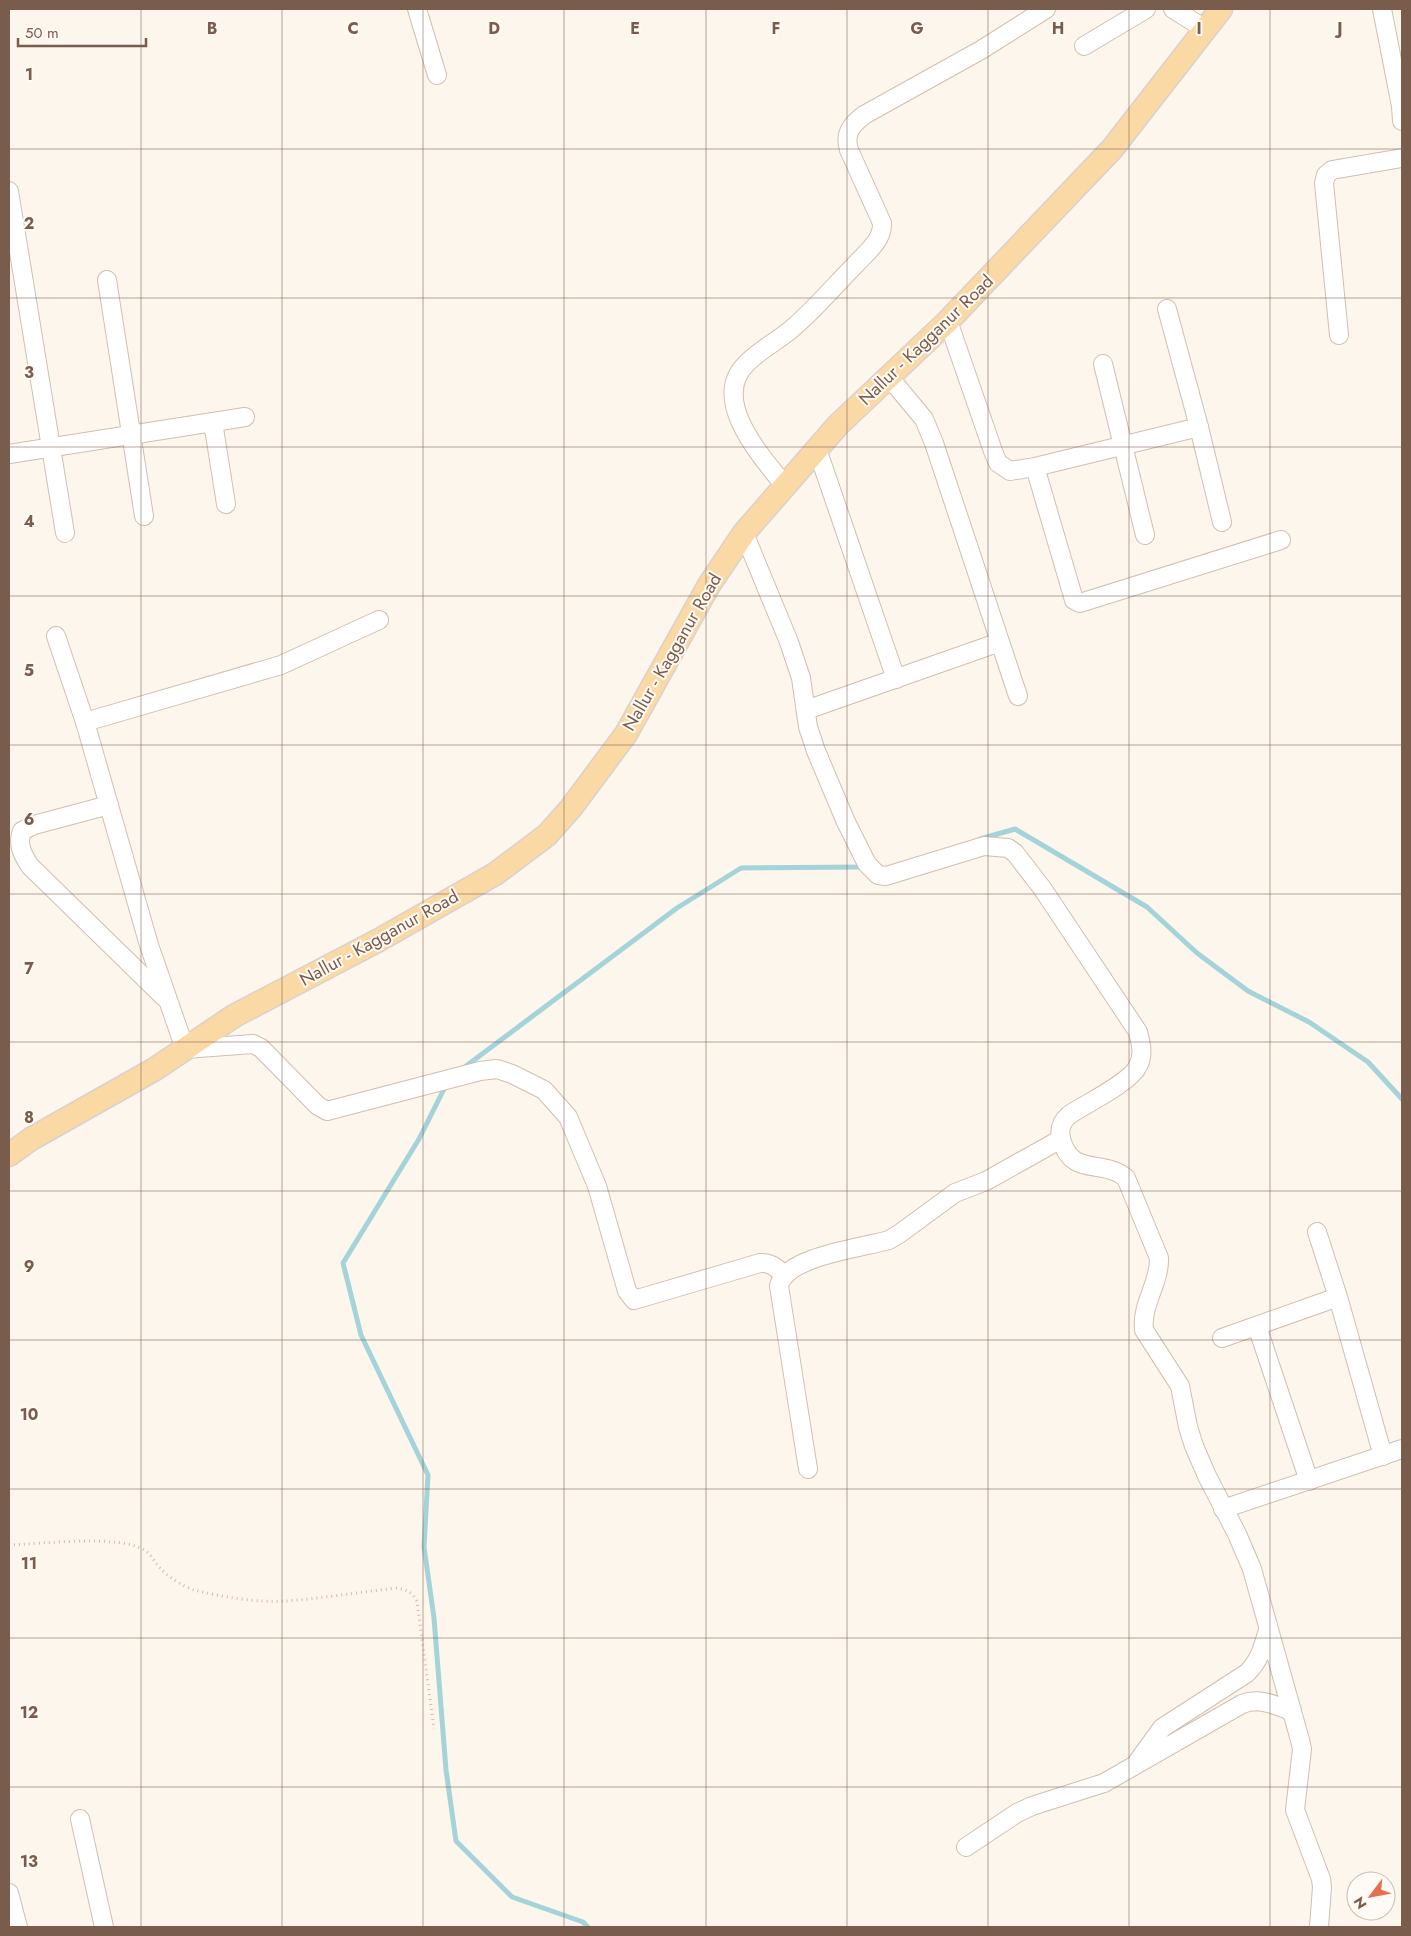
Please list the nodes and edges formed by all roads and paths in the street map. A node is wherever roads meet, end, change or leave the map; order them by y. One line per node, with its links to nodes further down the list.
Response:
1 (416, 9): 9 (street)
2 (1046, 9): 28 (street)
3 (1146, 9): 8 (street)
4 (1173, 9): 7 (street)
5 (1221, 9): 7 (main road, Nallur - Kagganur Road)
6 (1382, 9): 10 (street)
7 (1205, 29): 15 (main road, Nallur - Kagganur Road)
8 (1084, 46)
9 (437, 76)
10 (1402, 121)
11 (1402, 158): 16 (street)
12 (9, 191): 24 (street)
13 (108, 280): 22 (street)
14 (1167, 309): 21 (street)
15 (948, 321): 18 (main road, Nallur - Kagganur Road); 27 (street)
16 (1339, 334)
17 (1103, 364): 23 (street)
18 (889, 377): 25 (main road, Nallur - Kagganur Road); 38 (street)
19 (245, 417): 20 (street)
20 (213, 422): 22 (street); 29 (street)
21 (1199, 426): 23 (street); 31 (street)
22 (132, 436): 24 (street); 30 (street)
23 (1124, 445): 27 (street); 34 (street)
24 (51, 448): 26 (street); 33 (street)
25 (817, 449): 28 (main road, Nallur - Kagganur Road); 39 (street)
26 (9, 454)
27 (1035, 467): 35 (street)
28 (785, 486): 32 (main road, Nallur - Kagganur Road)
29 (226, 504)
30 (144, 516)
31 (1222, 522)
32 (744, 533): 41 (street); 45 (main road, Nallur - Kagganur Road)
33 (65, 534)
34 (1145, 535)
35 (1280, 540)
36 (379, 620): 42 (street)
37 (56, 636): 42 (street)
38 (1000, 642): 39 (street); 40 (street)
39 (896, 679): 41 (street)
40 (1018, 696)
41 (806, 710): 46 (street)
42 (85, 722): 43 (street)
43 (109, 806): 44 (street); 44 (street)
44 (168, 1001): 45 (street)
45 (185, 1049): 47 (main road, Nallur - Kagganur Road); 49 (street)
46 (1061, 1138): 49 (street); 57 (street)
47 (9, 1155)
48 (1317, 1232): 50 (street)
49 (785, 1275): 55 (street)
50 (1338, 1297): 51 (street); 54 (street)
51 (1257, 1326): 52 (street); 56 (street)
52 (1222, 1338)
53 (1402, 1449): 54 (street)
54 (1383, 1456): 56 (street)
55 (808, 1469)
56 (1309, 1481): 57 (street)
57 (1223, 1509): 59 (street)
58 (9, 1545): 61 (path)
59 (1269, 1628): 60 (street); 62 (street)
60 (1292, 1711): 62 (street); 68 (street)
61 (434, 1728)
62 (1135, 1766): 64 (street)
63 (80, 1819): 67 (street)
64 (966, 1847)
65 (9, 1892): 66 (street)
66 (18, 1927)
67 (104, 1927)
68 (1319, 1927)

